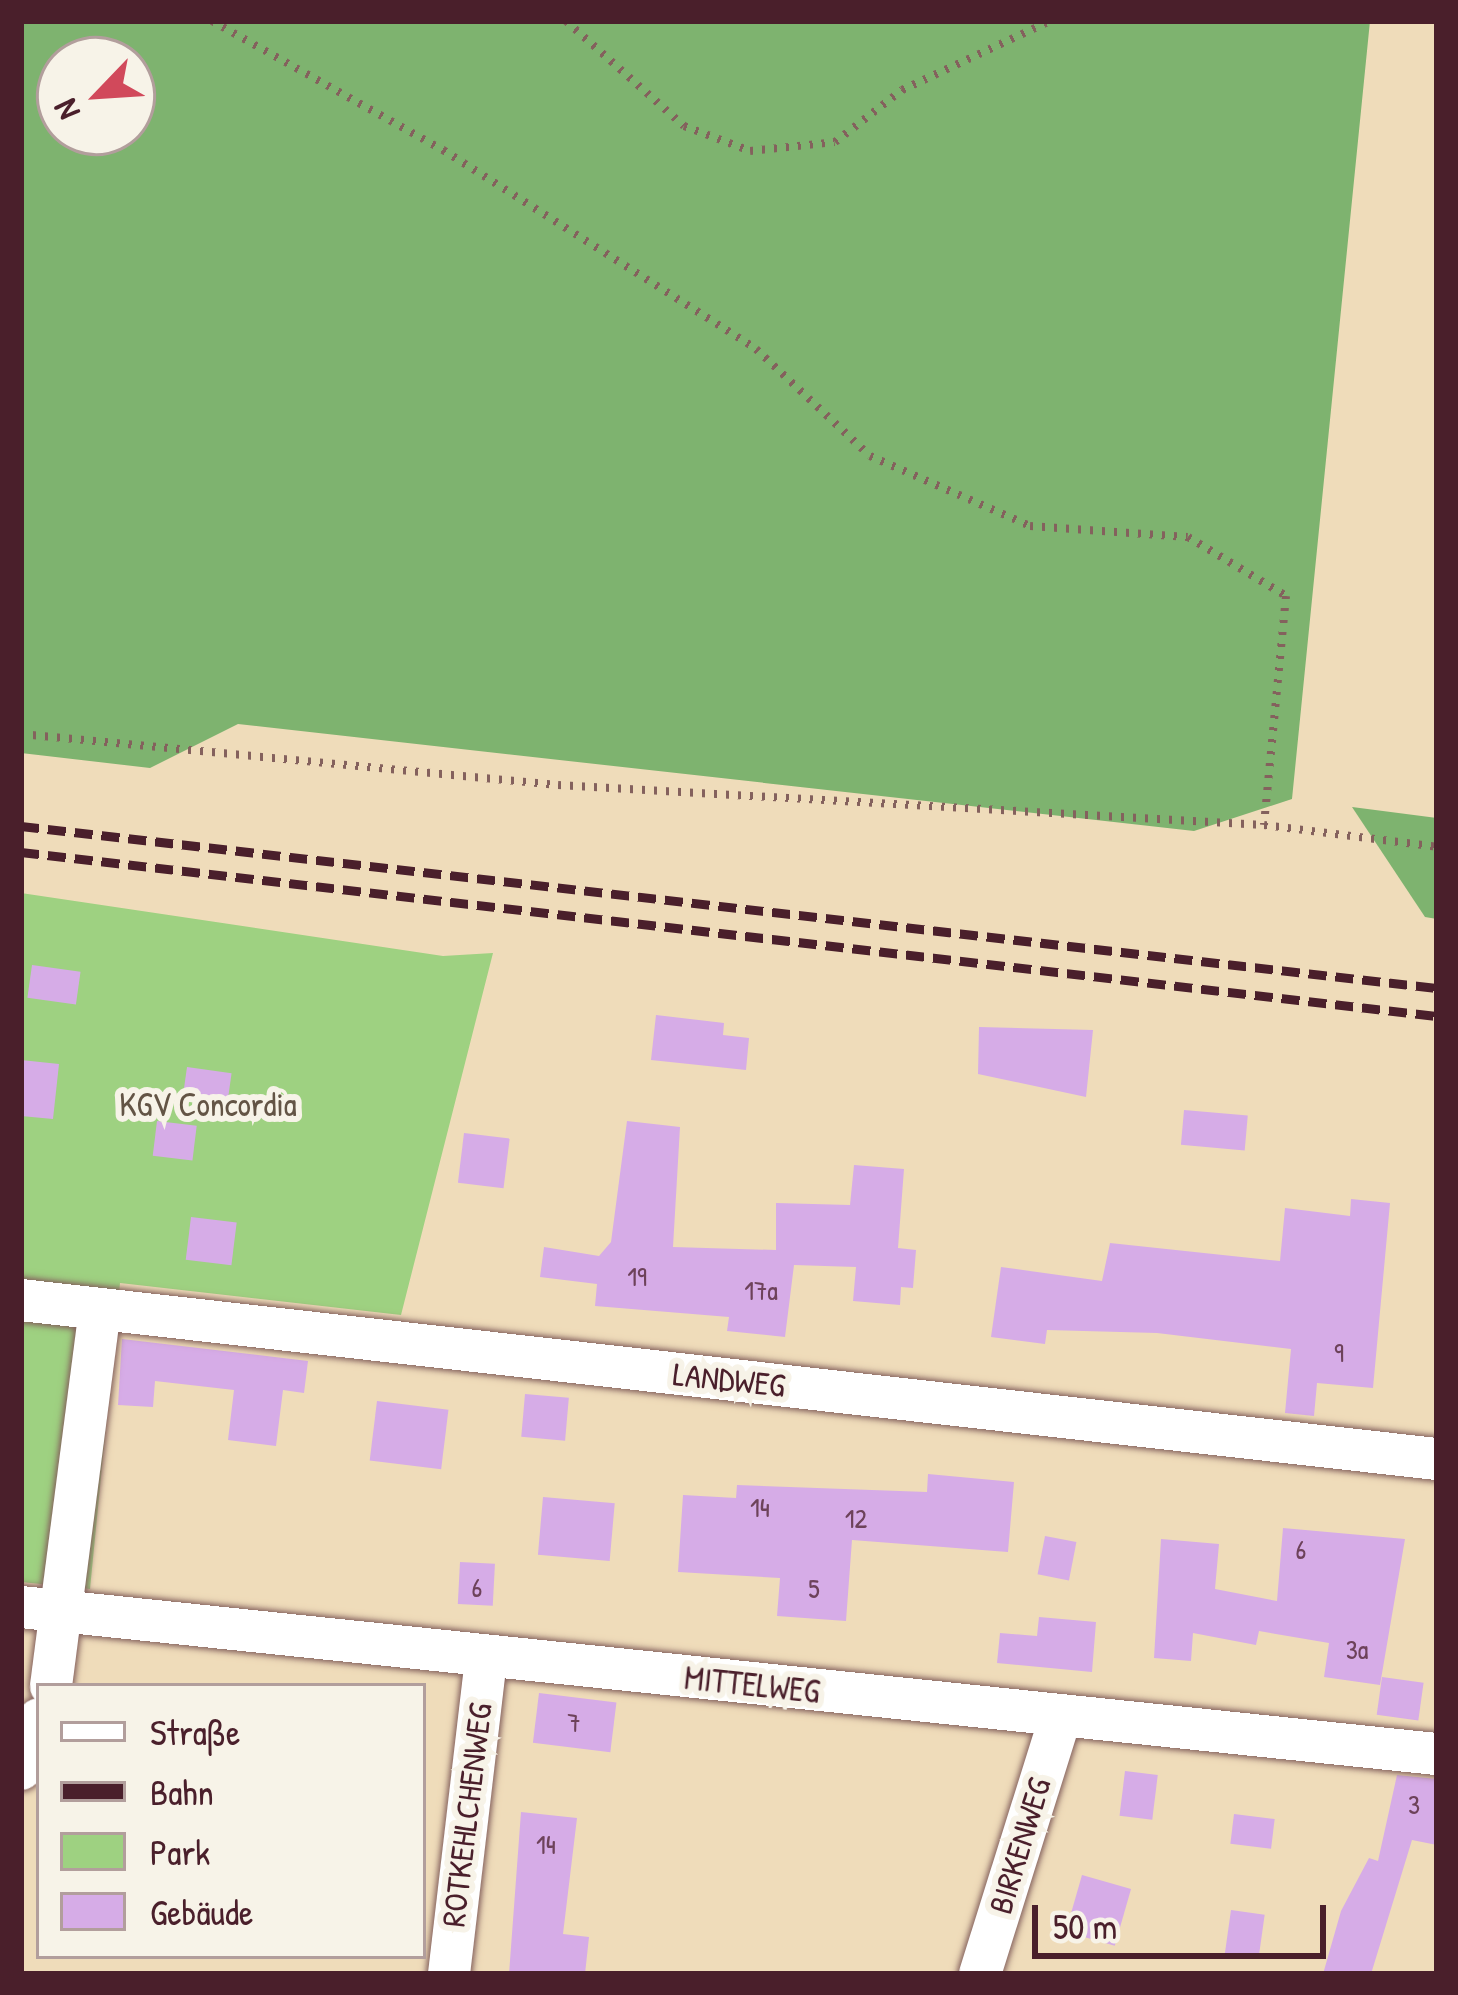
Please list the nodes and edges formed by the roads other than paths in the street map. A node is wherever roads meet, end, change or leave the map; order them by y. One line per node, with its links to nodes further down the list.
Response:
1 (21, 1300): 2 (street, LANDWEG)
2 (100, 1309): 3 (street, LANDWEG); 5 (street)
3 (1437, 1459)
4 (21, 1607): 5 (street, MITTELWEG)
5 (67, 1613): 6 (street, MITTELWEG); 7 (street)
6 (486, 1657): 8 (street, MITTELWEG); 12 (street, ROTKEHLCHENWEG)
7 (52, 1683)
8 (1060, 1718): 10 (street, MITTELWEG); 13 (street, BIRKENWEG)
9 (36, 1727): 11 (street)
10 (1437, 1754)
11 (21, 1768)
12 (449, 1974)
13 (980, 1974)

